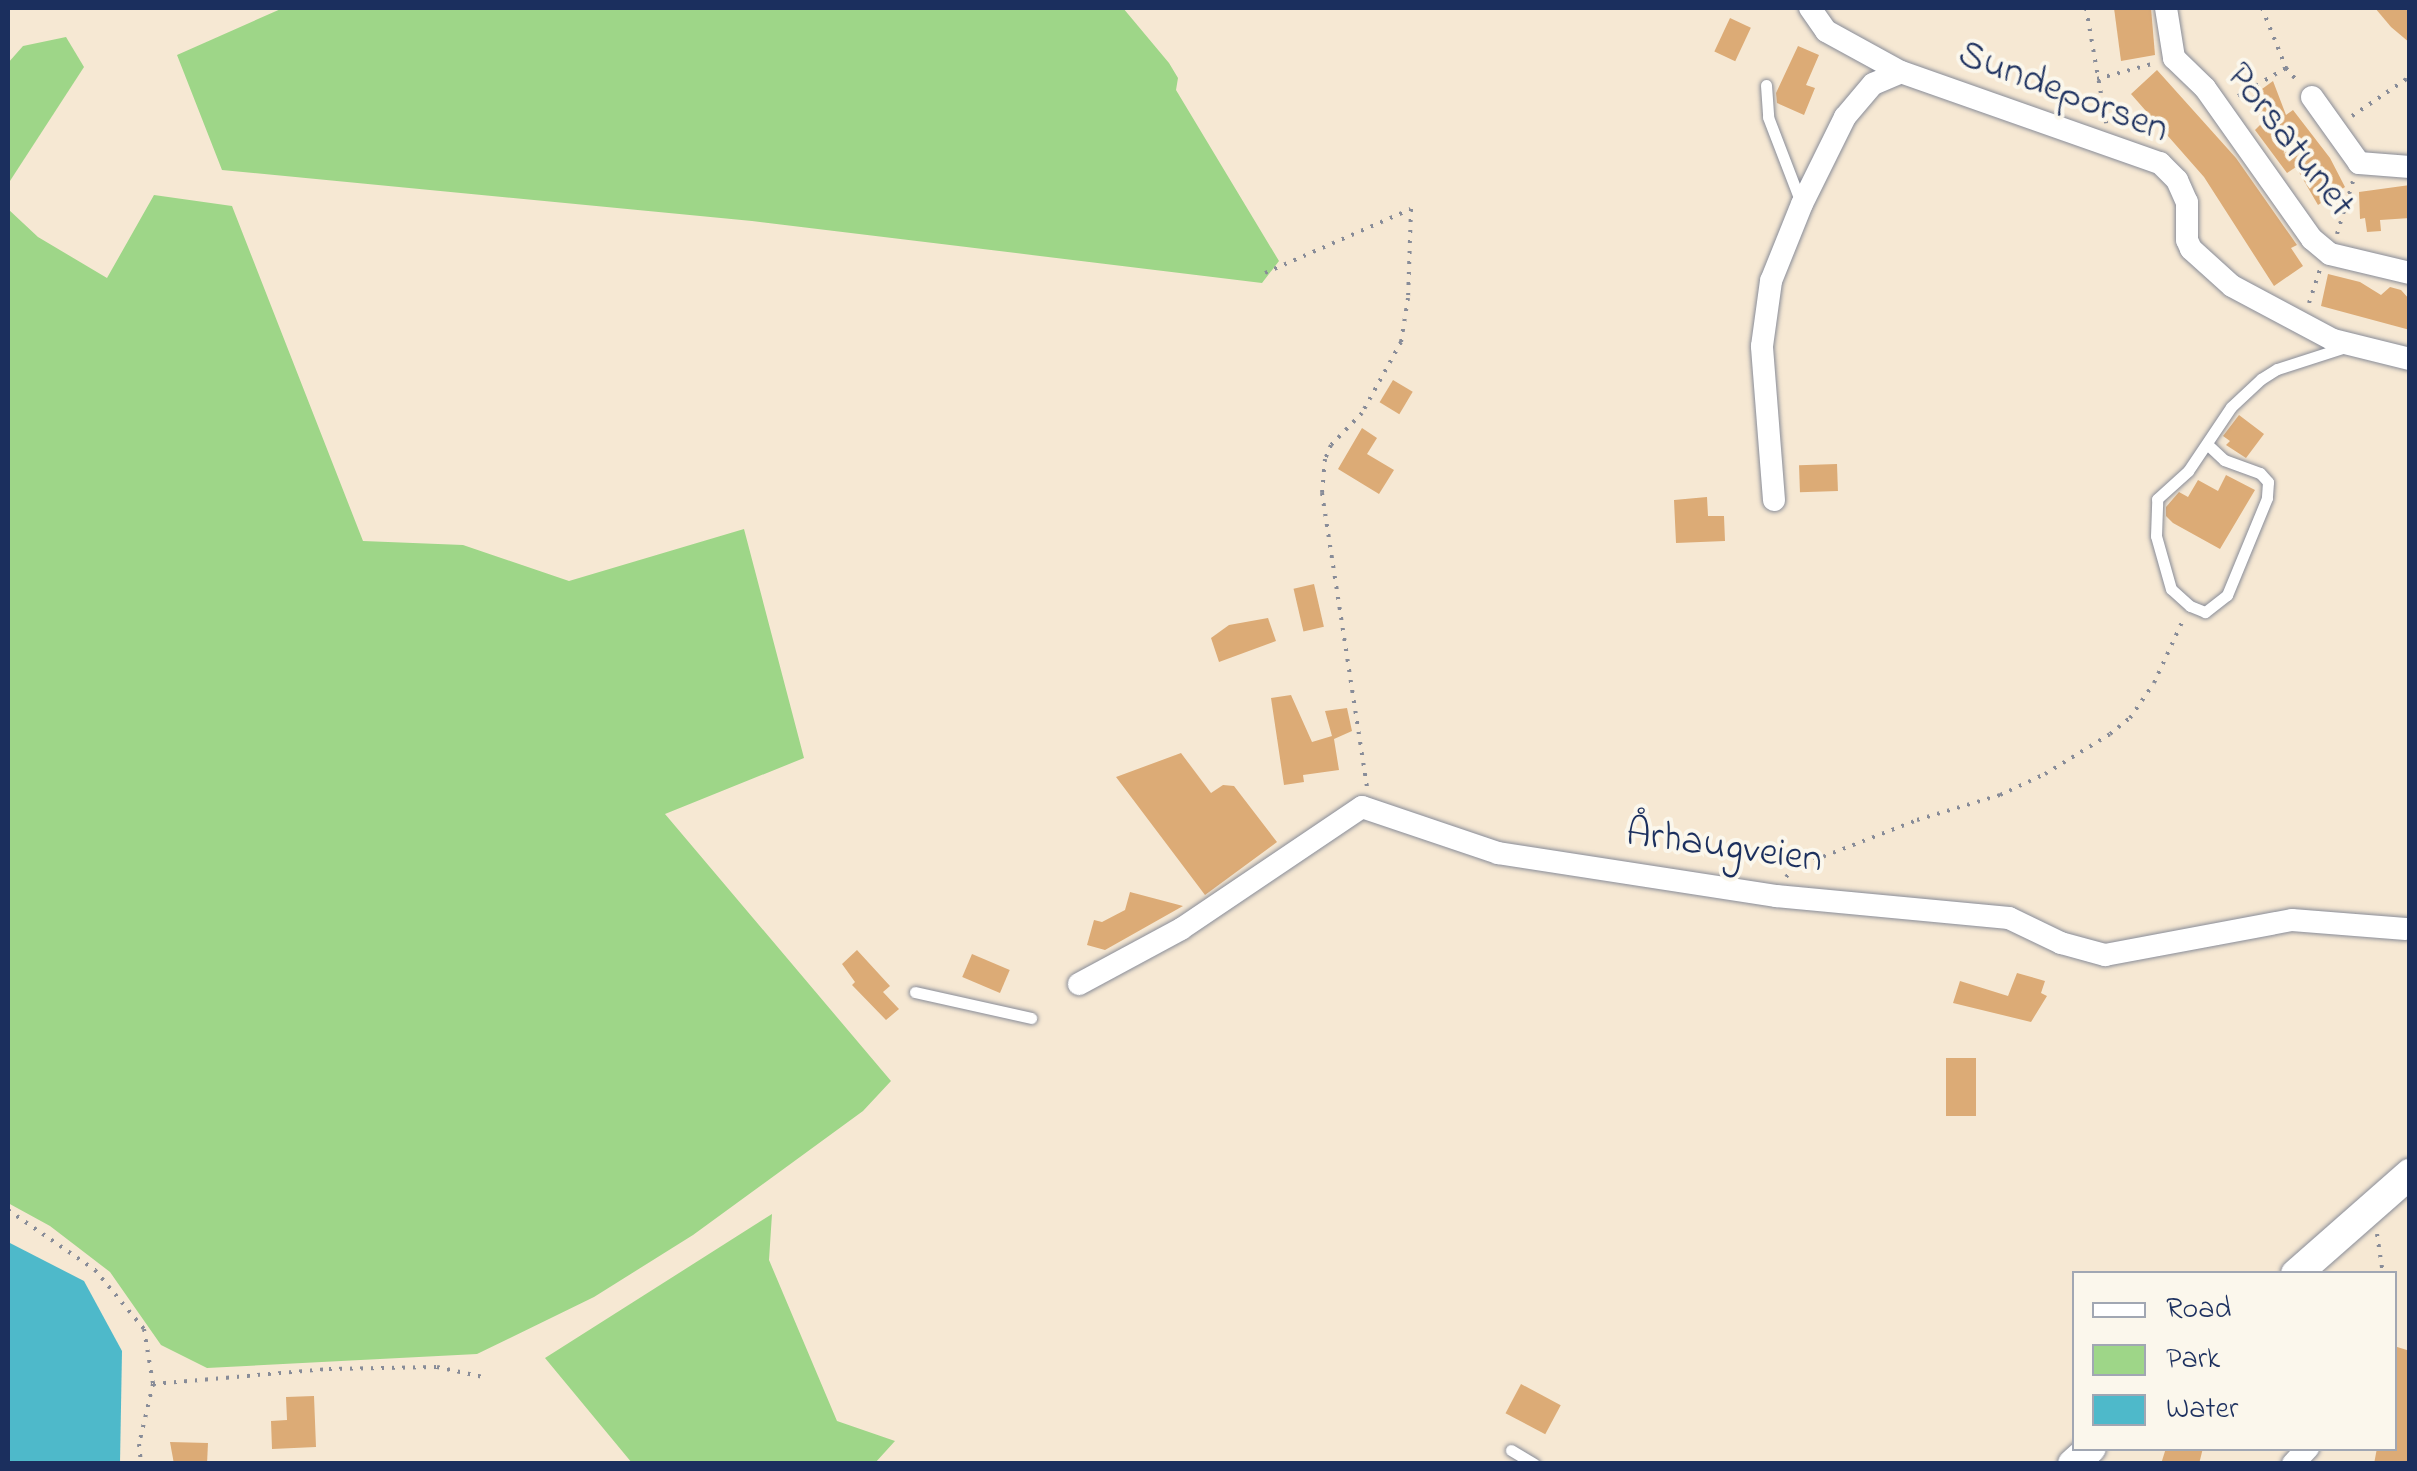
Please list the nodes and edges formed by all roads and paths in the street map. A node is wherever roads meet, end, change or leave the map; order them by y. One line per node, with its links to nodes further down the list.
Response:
1 (1810, 8): 7 (street, Sundeporsen)
2 (2086, 8): 8 (path)
3 (2166, 8): 5 (street)
4 (2262, 8): 6 (path)
5 (2174, 58): 8 (path); 12 (street, Porsatunet)
6 (2286, 68): 11 (path); 12 (path)
7 (1901, 72): 14 (street, Sundeporsen); 16 (street, Sundeporsen)
8 (2097, 80): 14 (path)
9 (1766, 85): 16 (lane)
10 (2410, 92): 13 (path)
11 (2312, 97): 13 (street)
12 (2218, 107): 18 (street, Porsatunet)
13 (2335, 127): 15 (street)
14 (2108, 142): 19 (street, Sundeporsen)
15 (2410, 166)
16 (1802, 204): 22 (street, Sundeporsen)
17 (1264, 272): 24 (path)
18 (2410, 272)
19 (2351, 346): 20 (street, Sundeporsen); 21 (lane, Sundeporsen)
20 (2410, 359)
21 (2207, 444): 23 (lane, Sundeporsen); 23 (lane)
22 (1774, 500)
23 (2190, 606): 25 (path)
24 (1362, 807): 25 (street, Århaugveien); 27 (street)
25 (1776, 896): 26 (street, Århaugveien)
26 (2408, 928)
27 (1079, 984)
28 (915, 992): 29 (lane)
29 (1031, 1018)
30 (2410, 1174): 33 (main road)
31 (8, 1210): 36 (path)
32 (2380, 1246): 34 (path)
33 (2299, 1271)
34 (2383, 1271)
35 (488, 1378): 36 (path)
36 (153, 1384): 38 (path)
37 (1511, 1450): 39 (lane)
38 (141, 1464)
39 (1534, 1464)

